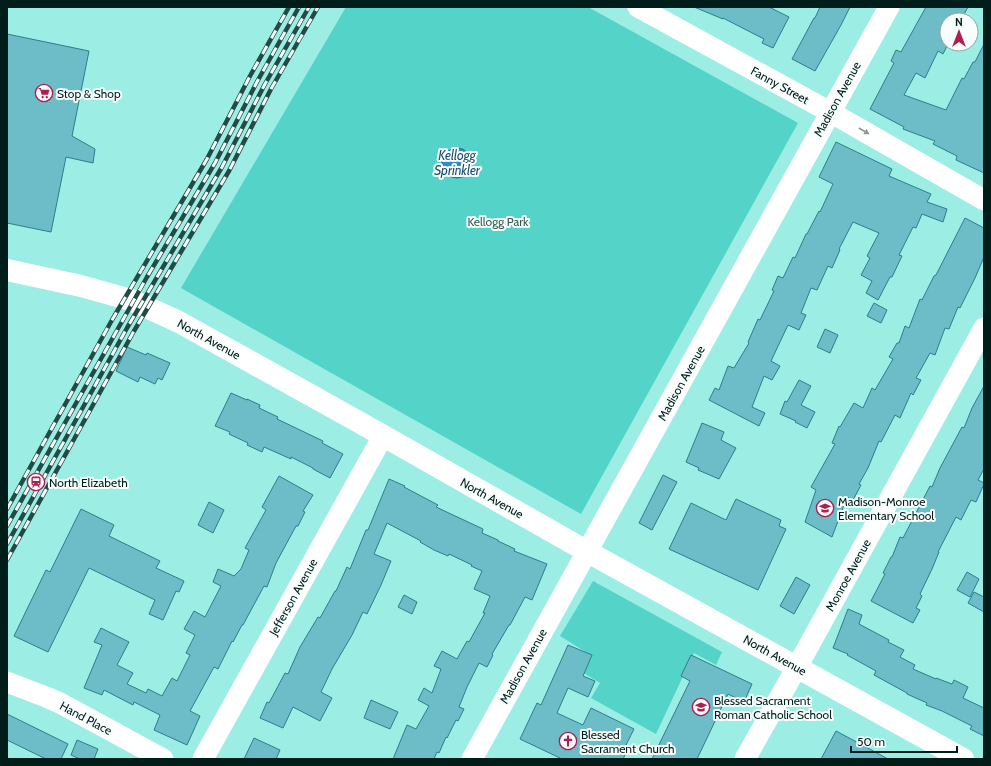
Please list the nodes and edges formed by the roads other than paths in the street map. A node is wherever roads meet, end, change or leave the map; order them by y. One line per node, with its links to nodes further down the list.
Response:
1 (638, 7): 3 (street, Fanny Street)
2 (889, 7): 3 (street, Madison Avenue)
3 (830, 112): 4 (street, Fanny Street, one-way to 4); 8 (street, Madison Avenue)
4 (984, 200)
5 (7, 270): 7 (main road, North Avenue)
6 (984, 328): 9 (street, Monroe Avenue)
7 (383, 436): 8 (main road, North Avenue); 12 (street, Jefferson Avenue)
8 (588, 552): 9 (main road, North Avenue); 13 (street, Madison Avenue)
9 (797, 667): 14 (street, Monroe Avenue); 15 (main road, North Avenue)
10 (7, 682): 11 (street, Hand Place)
11 (163, 759)
12 (203, 759)
13 (472, 759)
14 (745, 759)
15 (963, 759)

